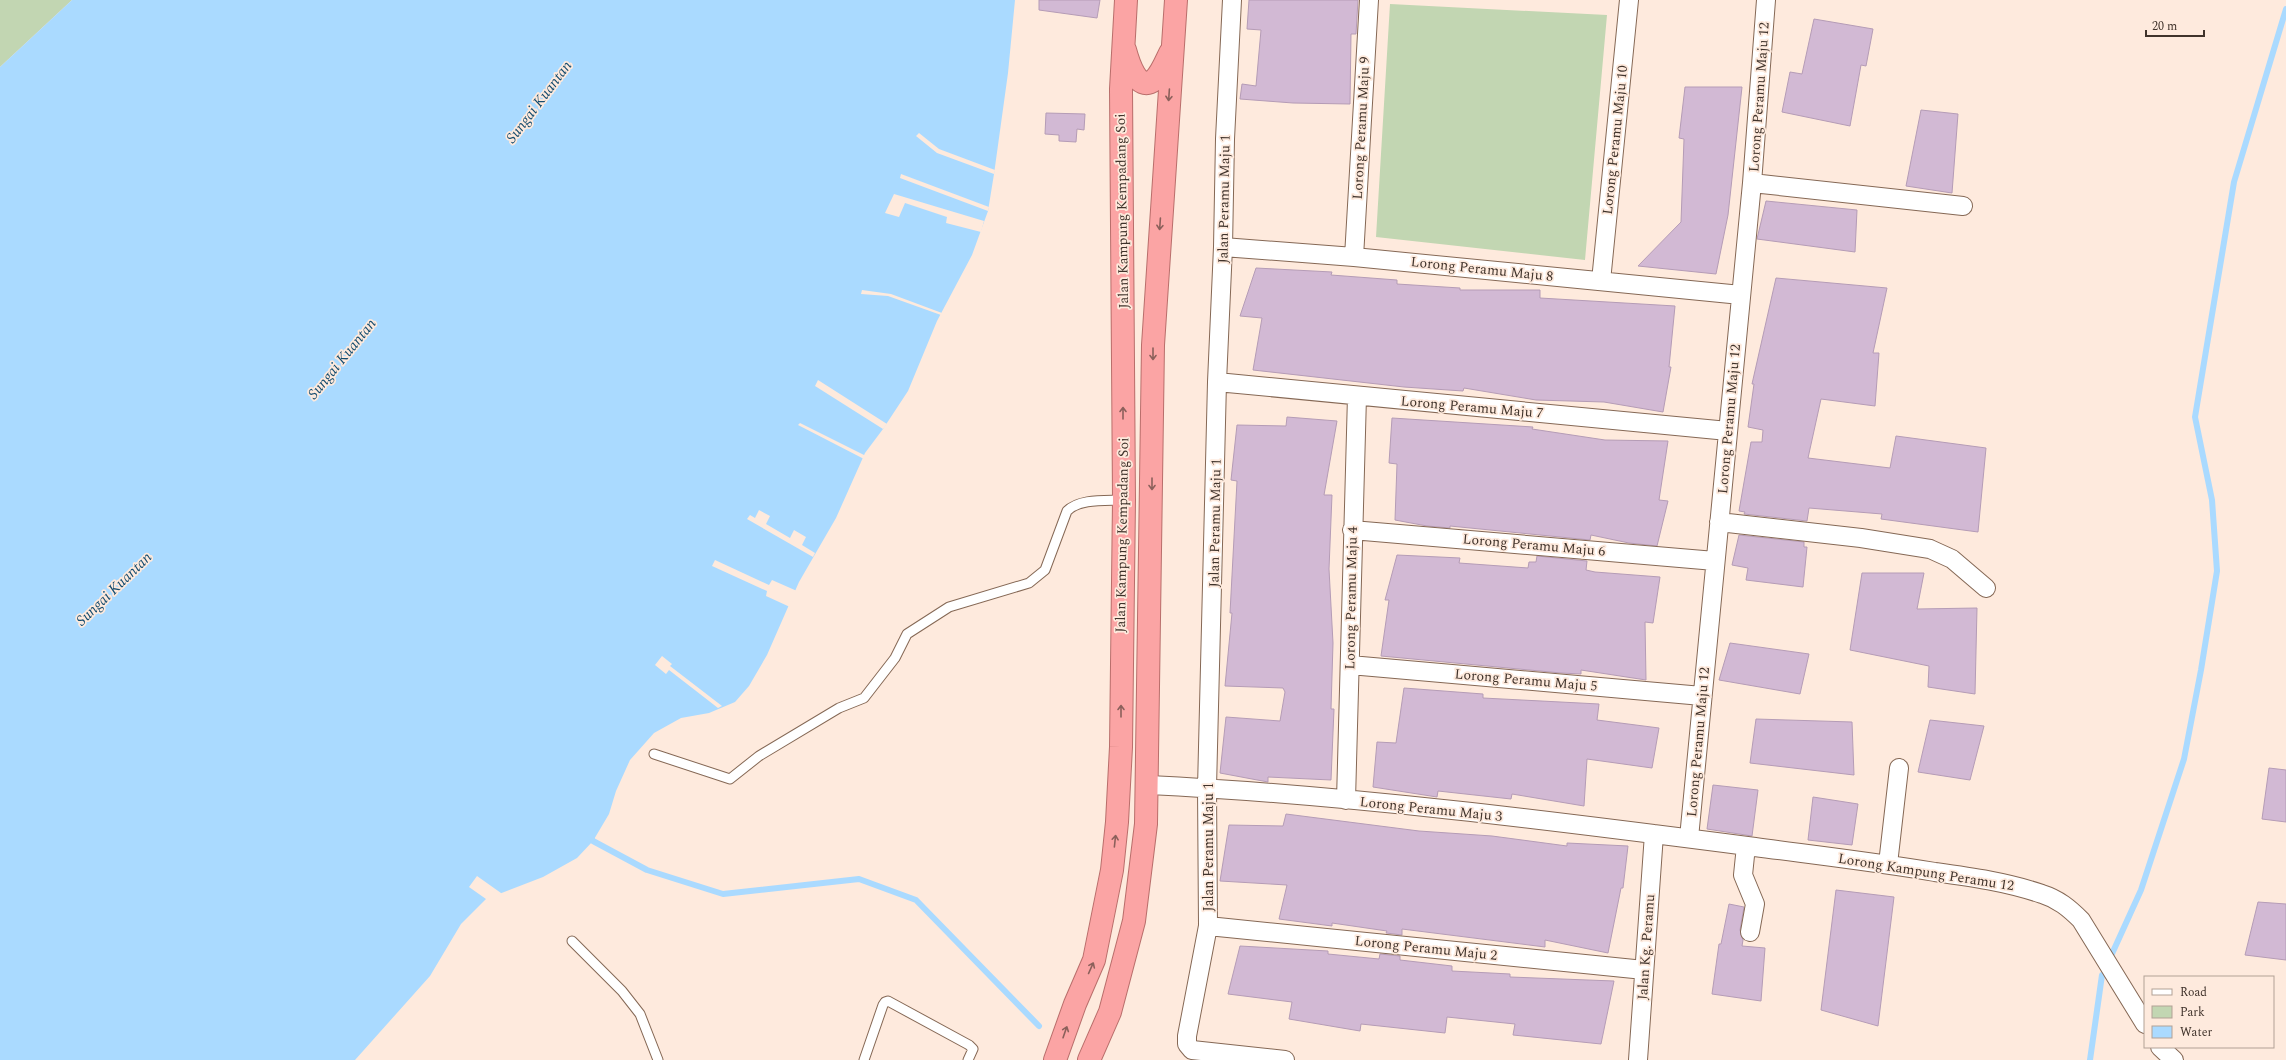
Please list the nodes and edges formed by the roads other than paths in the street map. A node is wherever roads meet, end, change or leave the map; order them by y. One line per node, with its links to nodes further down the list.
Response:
1 (1126, 0): 7 (highway, Jalan Kampung Kempadang Soi)
2 (1176, 0): 8 (highway, Jalan Kampung Kempadang Soi)
3 (1232, 0): 11 (street, Jalan Peramu Maju 1)
4 (1368, 0): 12 (street, Lorong Peramu Maju 9)
5 (1624, 0): 13 (street, Lorong Peramu Maju 10)
6 (1766, 0): 9 (street, Lorong Peramu Maju 12)
7 (1123, 42): 8 (highway); 18 (highway, Jalan Kampung Kempadang Soi, one-way to 7)
8 (1172, 48): 27 (highway, Jalan Kampung Kempadang Soi, one-way to 27)
9 (1752, 183): 10 (street); 14 (street, Lorong Peramu Maju 12)
10 (1963, 206)
11 (1224, 247): 12 (street, Lorong Peramu Maju 8); 15 (street, Jalan Peramu Maju 1)
12 (1354, 257): 13 (street, Lorong Peramu Maju 8)
13 (1602, 281): 14 (street, Lorong Peramu Maju 8)
14 (1740, 295): 17 (street, Lorong Peramu Maju 12)
15 (1217, 382): 16 (street, Lorong Peramu Maju 7); 28 (street, Jalan Peramu Maju 1)
16 (1357, 396): 17 (street, Lorong Peramu Maju 7); 20 (street, Lorong Peramu Maju 4)
17 (1728, 431): 19 (street, Lorong Peramu Maju 12)
18 (1124, 500): 25 (lane); 43 (highway, Jalan Kampung Kempadang Soi, one-way to 18)
19 (1719, 522): 21 (street, Lorong Peramu Maju 12); 22 (street)
20 (1352, 530): 21 (street, Lorong Peramu Maju 6); 23 (street, Lorong Peramu Maju 4)
21 (1715, 561): 24 (street, Lorong Peramu Maju 12)
22 (1986, 588)
23 (1350, 664): 24 (street, Lorong Peramu Maju 5); 29 (street, Lorong Peramu Maju 4)
24 (1702, 696): 31 (street, Lorong Peramu Maju 12)
25 (654, 754)
26 (1899, 768): 33 (street)
27 (1149, 785): 28 (street, Lorong Peramu Maju 3); 44 (highway, Jalan Kampung Kempadang Soi)
28 (1207, 788): 29 (street, Lorong Peramu Maju 3); 34 (street, Jalan Peramu Maju 1)
29 (1346, 800): 30 (street, Lorong Peramu Maju 3)
30 (1654, 834): 31 (street, Lorong Peramu Maju 3); 37 (street, Jalan Kg. Peramu)
31 (1688, 838): 32 (street, Lorong Kampung Peramu 12)
32 (1746, 846): 33 (street, Lorong Kampung Peramu 12); 35 (street)
33 (1888, 864): 38 (street, Lorong Kampung Peramu 12)
34 (1208, 926): 37 (street, Lorong Peramu Maju 2); 45 (street, Jalan Peramu Maju 1)
35 (1750, 932)
36 (572, 942): 40 (lane)
37 (1644, 970): 46 (street, Jalan Kg. Peramu)
38 (2144, 1022)
39 (2161, 1048): 47 (street)
40 (658, 1060)
41 (864, 1060): 42 (lane)
42 (968, 1060)
43 (1056, 1060)
44 (1089, 1060)
45 (1285, 1060)
46 (1638, 1060)
47 (2174, 1060)

